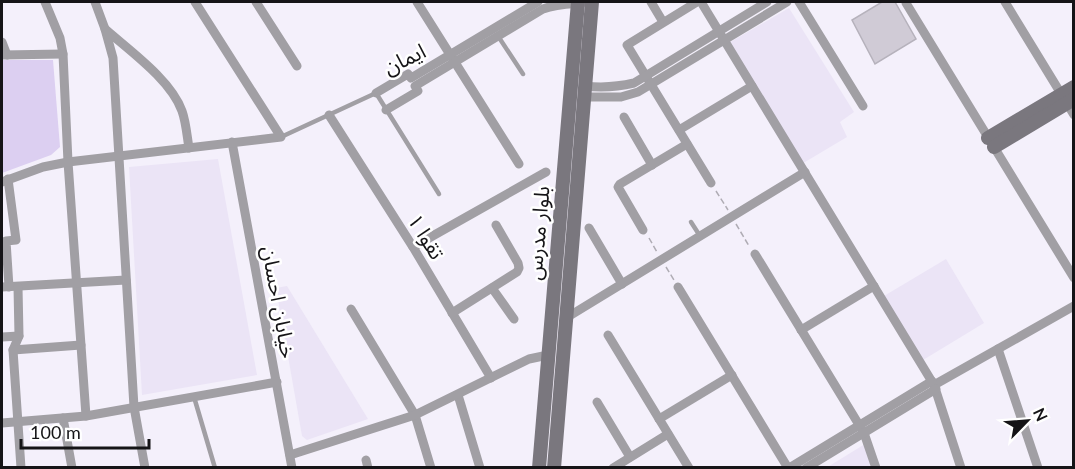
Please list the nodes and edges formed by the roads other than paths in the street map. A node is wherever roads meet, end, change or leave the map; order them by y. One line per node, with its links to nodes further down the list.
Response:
1 (58, 2): 16 (street)
2 (95, 2): 19 (street)
3 (256, 2): 27 (street)
4 (417, 2): 26 (street)
5 (538, 2): 17 (street, ایمان)
6 (578, 2): 7 (street, ایمان); 17 (street, ایمان); 82 (main road, بلوار مدرس)
7 (592, 2): 32 (main road, بلوار مدرس)
8 (651, 2): 18 (street)
9 (699, 2): 18 (street); 20 (street)
10 (767, 2): 20 (street)
11 (787, 2): 22 (street)
12 (799, 2): 35 (street)
13 (906, 2): 42 (street)
14 (1005, 2): 34 (street)
15 (199, 3): 40 (street)
16 (46, 4): 24 (street)
17 (524, 10): 21 (street, ایمان); 26 (street, ایمان)
18 (663, 22): 29 (street)
19 (105, 29): 44 (street); 45 (street)
20 (719, 31): 22 (street); 29 (street)
21 (498, 36): 26 (street, ایمان); 28 (lane)
22 (724, 40): 29 (street); 31 (street)
23 (2, 42): 25 (street)
24 (63, 54): 25 (street); 46 (street)
25 (4, 55)
26 (453, 58): 30 (street, ایمان); 47 (street)
27 (297, 66)
28 (522, 74)
29 (649, 80): 32 (street); 39 (street)
30 (413, 82): 33 (street, ایمان); 36 (street, ایمان)
31 (752, 86): 39 (street); 50 (street)
32 (585, 92): 73 (main road, بلوار مدرس)
33 (376, 93): 36 (lane); 37 (lane, ایمان)
34 (1070, 100): 42 (main road)
35 (863, 106)
36 (386, 110): 53 (lane)
37 (329, 115): 40 (lane, ایمان); 60 (street, تقوا ۱)
38 (624, 117): 48 (street)
39 (679, 130): 43 (street)
40 (281, 137): 41 (street)
41 (232, 142): 44 (street); 85 (street, خیابان احسان)
42 (991, 142): 62 (street)
43 (687, 144): 48 (street); 52 (street)
44 (189, 148): 45 (street)
45 (118, 156): 46 (street); 63 (street)
46 (68, 162): 51 (street); 64 (street)
47 (519, 164)
48 (652, 165): 57 (street)
49 (546, 172): 60 (street)
50 (805, 172): 58 (street); 66 (street)
51 (5, 180): 59 (street)
52 (711, 183)
53 (439, 194)
54 (691, 222): 58 (lane)
55 (496, 225): 69 (street)
56 (589, 228): 65 (street)
57 (643, 230)
58 (700, 236): 65 (street)
59 (4, 241): 67 (street)
60 (413, 247): 72 (street, تقوا ۱)
61 (755, 254): 75 (street)
62 (1074, 278)
63 (126, 280): 64 (street); 90 (street)
64 (77, 283): 67 (street); 79 (street)
65 (622, 284): 73 (street)
66 (874, 286): 75 (street); 86 (street)
67 (10, 287): 77 (street)
68 (678, 287): 83 (street)
69 (492, 288): 72 (street); 74 (street)
70 (1074, 306): 80 (street)
71 (351, 309): 91 (street)
72 (452, 313): 84 (street, تقوا ۱)
73 (566, 318): 109 (main road, بلوار مدرس)
74 (514, 319)
75 (801, 330): 97 (street)
76 (608, 335): 94 (street)
77 (19, 336): 78 (street); 81 (street)
78 (2, 338)
79 (81, 345): 81 (street); 92 (street)
80 (998, 349): 86 (street); 116 (street)
81 (14, 350): 95 (street)
82 (548, 355): 84 (street); 108 (main road, بلوار مدرس)
83 (732, 375): 94 (street); 112 (street)
84 (491, 378): 87 (street)
85 (277, 382): 88 (street); 99 (street, خیابان احسان)
86 (934, 385): 97 (street); 115 (street)
87 (458, 395): 91 (street); 101 (street)
88 (194, 397): 90 (street); 105 (lane)
89 (597, 402): 100 (street)
90 (134, 407): 92 (street); 104 (street)
91 (415, 415): 99 (street); 107 (street)
92 (86, 416): 93 (street)
93 (63, 418): 95 (street); 103 (street)
94 (659, 419): 98 (street)
95 (18, 422): 96 (street); 102 (street)
96 (2, 423)
97 (861, 429): 112 (street); 113 (street); 114 (street)
98 (669, 434): 100 (street); 111 (street)
99 (290, 455): 106 (street, خیابان احسان)
100 (630, 457): 110 (street)
101 (478, 463)
102 (21, 468)
103 (72, 468)
104 (145, 468)
105 (215, 468)
106 (292, 468)
107 (431, 468)
108 (539, 468)
109 (554, 468)
110 (613, 468)
111 (689, 468)
112 (789, 468)
113 (806, 468)
114 (876, 468)
115 (961, 468)
116 (1038, 468)

